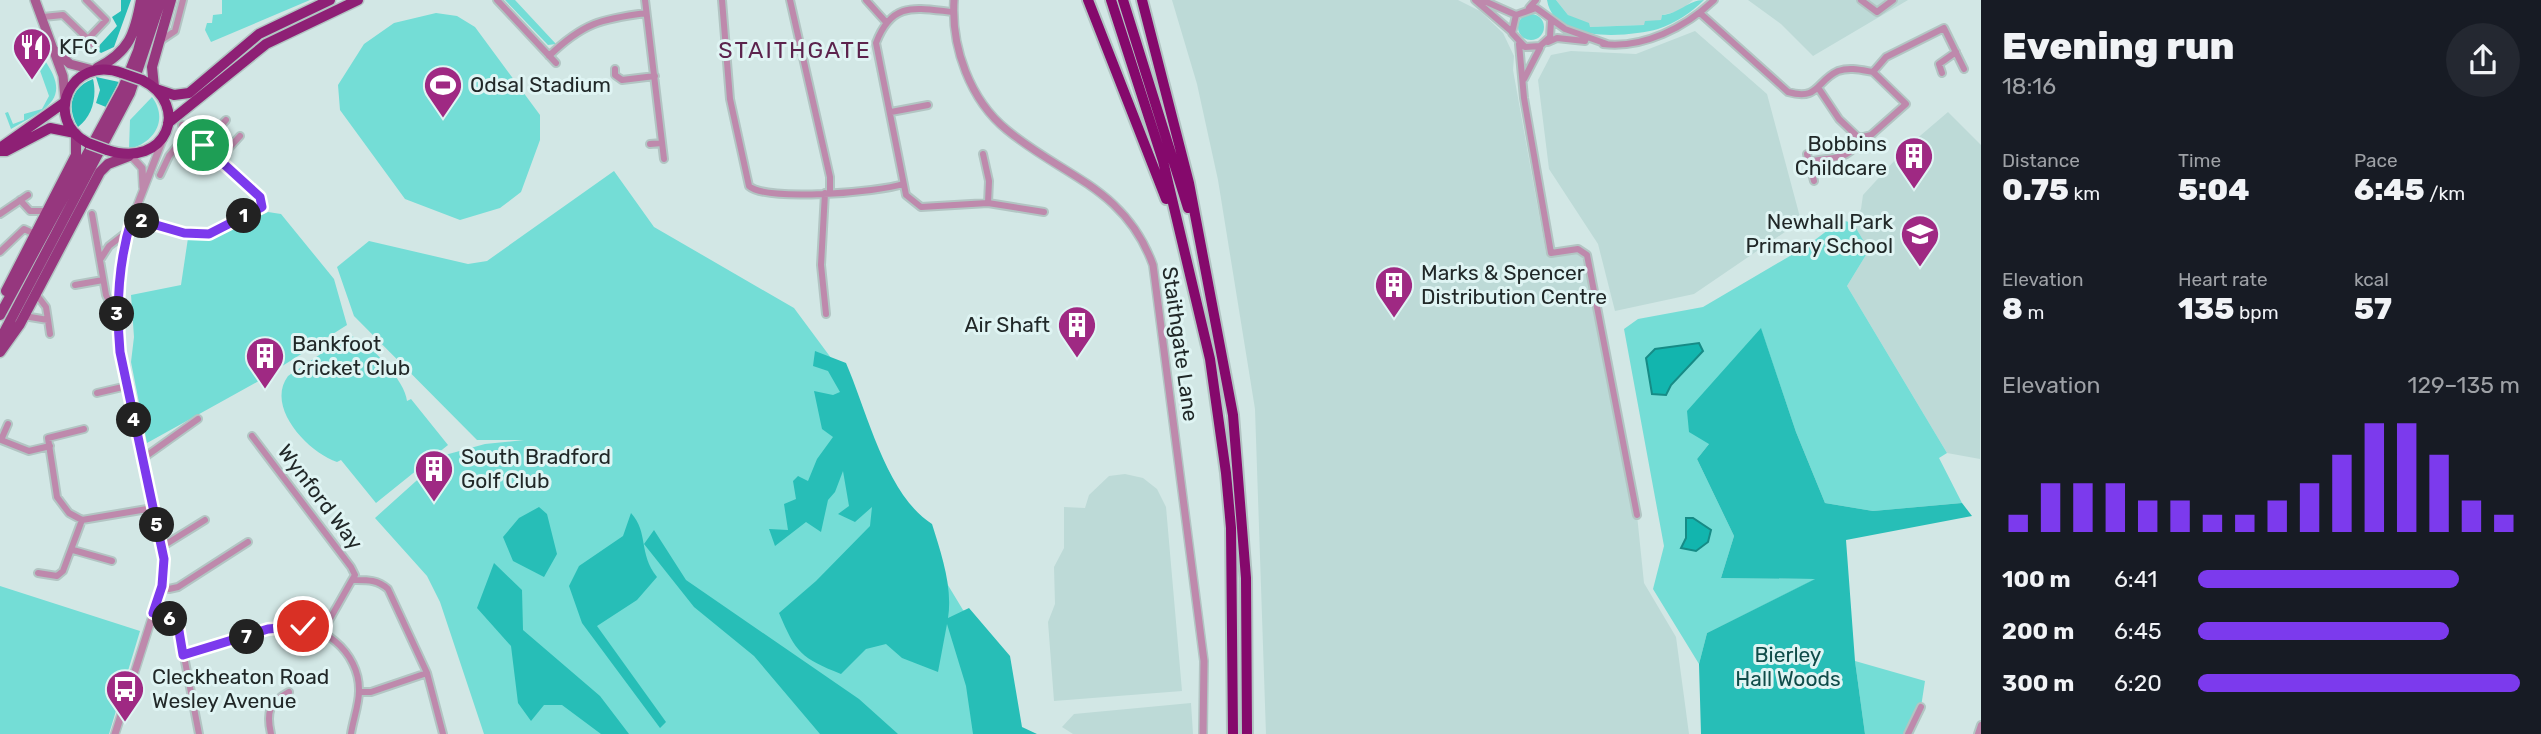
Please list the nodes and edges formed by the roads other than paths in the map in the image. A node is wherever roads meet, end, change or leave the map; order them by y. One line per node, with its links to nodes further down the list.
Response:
1 (35, 0): 33 (main road)
2 (86, 0): 37 (street)
3 (141, 0): 47 (main road)
4 (151, 0): 56 (main road)
5 (161, 0): 56 (main road)
6 (171, 0): 38 (main road)
7 (183, 0): 38 (street)
8 (330, 0): 54 (highway)
9 (358, 0): 61 (highway)
10 (497, 0): 45 (street)
11 (645, 0): 30 (street)
12 (722, 0): 82 (street)
13 (790, 0): 82 (street)
14 (866, 0): 34 (street)
15 (954, 0): 29 (street, Staithgate Lane)
16 (1088, 0): 91 (highway)
17 (1111, 0): 91 (highway)
18 (1124, 0): 96 (highway)
19 (1142, 0): 96 (highway)
20 (1475, 0): 36 (street)
21 (1482, 0): 32 (street)
22 (1536, 0): 27 (street)
23 (1542, 0): 28 (street)
24 (1714, 0): 31 (street)
25 (1861, 0): 26 (street)
26 (1893, 0)
27 (1529, 8): 28 (street); 32 (street)
28 (1542, 10): 35 (street)
29 (953, 12): 34 (street); 141 (street, Staithgate Lane)
30 (646, 13): 45 (street); 52 (street)
31 (1700, 13): 40 (street); 55 (street)
32 (1516, 15): 36 (street)
33 (43, 17): 37 (street); 43 (main road)
34 (885, 21): 59 (street)
35 (1551, 21): 40 (street); 42 (street)
36 (1512, 33): 39 (street)
37 (88, 39): 41 (street)
38 (160, 41): 54 (main road)
39 (1519, 44): 42 (street); 53 (street)
40 (1606, 44): 42 (street)
41 (95, 46)
42 (1542, 46): 53 (street)
43 (53, 48): 47 (main road); 57 (main road)
44 (1956, 52): 49 (street); 50 (street); 51 (street)
45 (550, 56): 46 (street)
46 (556, 64)
47 (95, 69): 54 (highway, bridge); 57 (highway)
48 (615, 69): 52 (street)
49 (1964, 69)
50 (1873, 72): 55 (street); 67 (street)
51 (1942, 73)
52 (655, 76): 68 (street)
53 (1522, 84): 118 (street)
54 (155, 88): 61 (highway)
55 (1819, 89): 67 (street)
56 (126, 91): 102 (main road); 107 (main road)
57 (65, 101): 64 (highway); 71 (highway)
58 (928, 105): 59 (street)
59 (891, 112): 80 (street)
60 (226, 120): 70 (street)
61 (168, 123): 65 (highway)
62 (182, 125): 63 (street)
63 (189, 132): 70 (street); 78 (street)
64 (75, 134): 71 (highway); 74 (highway, bridge); 86 (main road)
65 (164, 135): 74 (highway); 81 (street)
66 (240, 136): 75 (street)
67 (1859, 138): 77 (street)
68 (662, 143): 69 (street); 76 (street)
69 (650, 144)
70 (203, 145): 75 (street)
71 (0, 149)
72 (983, 154): 85 (street)
73 (1807, 154): 77 (street)
74 (130, 156): 81 (street); 99 (main road)
75 (219, 159): 90 (street)
76 (664, 159)
77 (1810, 162): 79 (street)
78 (160, 175)
79 (1814, 181)
80 (903, 184): 82 (street); 85 (street)
81 (142, 191): 90 (street)
82 (828, 193): 101 (street)
83 (28, 195): 84 (street)
84 (20, 200): 86 (street); 88 (street)
85 (988, 203): 87 (street)
86 (47, 211): 93 (main road)
87 (1044, 212)
88 (0, 214)
89 (92, 214): 95 (street)
90 (132, 218): 92 (street)
91 (1177, 224): 142 (highway)
92 (127, 232): 95 (street); 104 (street)
93 (35, 234): 94 (street); 100 (main road)
94 (0, 252)
95 (100, 260): 97 (street)
96 (1208, 274): 143 (highway)
97 (103, 280): 98 (street); 104 (street)
98 (75, 285)
99 (36, 294): 103 (main road); 105 (street)
100 (0, 304)
101 (826, 314)
102 (0, 315)
103 (24, 316): 105 (street); 108 (main road)
104 (117, 318): 109 (street)
105 (48, 320): 106 (street)
106 (50, 334)
107 (0, 340)
108 (0, 352)
109 (127, 386): 110 (street); 116 (street)
110 (97, 393)
111 (198, 419): 116 (street)
112 (8, 424): 115 (street)
113 (84, 429): 115 (street)
114 (252, 436): 126 (street, Wynford Way)
115 (50, 446): 119 (street)
116 (142, 459): 117 (street)
117 (153, 508): 119 (street); 122 (street)
118 (1637, 516)
119 (82, 520): 123 (street)
120 (205, 520): 122 (street)
121 (248, 542): 127 (street)
122 (163, 546): 127 (street)
123 (73, 551): 124 (street); 125 (street)
124 (112, 561)
125 (38, 573)
126 (352, 580): 129 (street); 131 (street)
127 (162, 586): 128 (street)
128 (153, 613): 130 (street); 136 (street)
129 (323, 631): 130 (street); 133 (street)
130 (183, 655): 137 (street)
131 (427, 673): 133 (street); 140 (street)
132 (289, 692): 138 (street)
133 (359, 692): 139 (street)
134 (1920, 707): 144 (street)
135 (1981, 725): 145 (street)
136 (115, 734)
137 (199, 734)
138 (271, 734)
139 (351, 734)
140 (443, 734)
141 (1203, 734)
142 (1233, 734)
143 (1247, 734)
144 (1908, 734)
145 (1978, 734)

